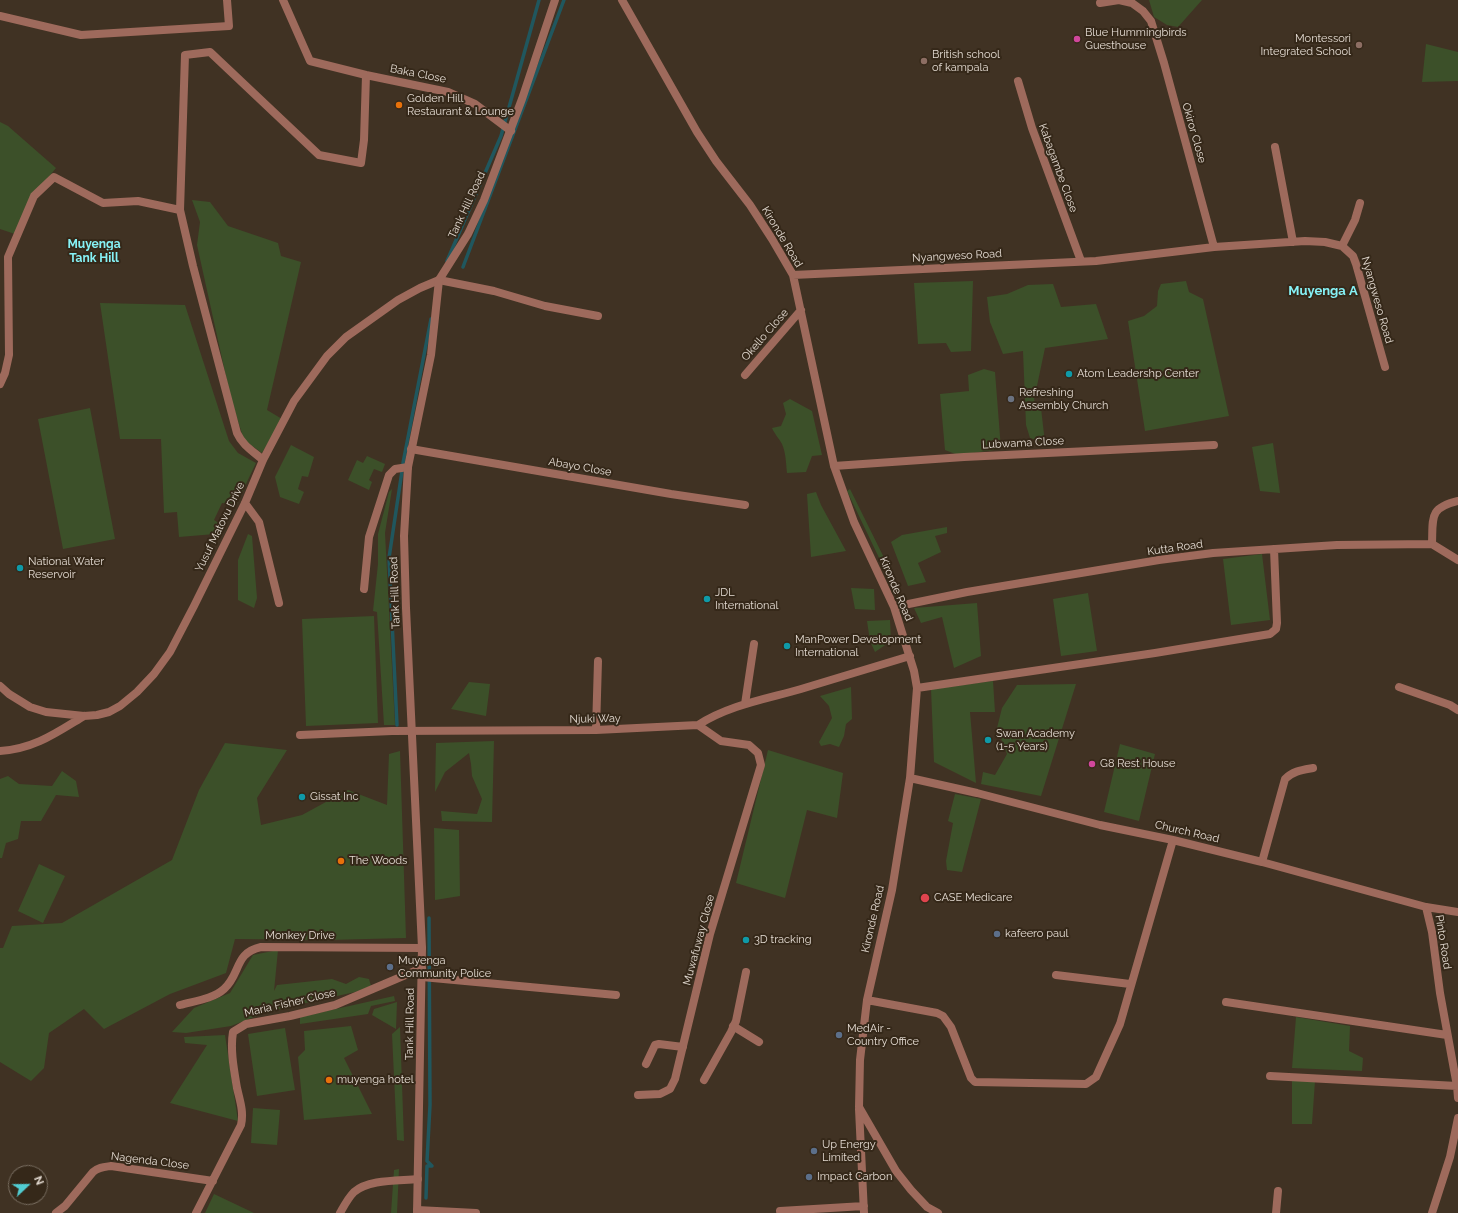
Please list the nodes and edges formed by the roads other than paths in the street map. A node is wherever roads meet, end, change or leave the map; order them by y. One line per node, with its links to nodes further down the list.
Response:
1 (227, 0): 6 (street)
2 (283, 0): 7 (street, Baka Close)
3 (555, 0): 9 (street, Tank Hill Road)
4 (622, 0): 17 (street, Kironde Road)
5 (1100, 3): 15 (street, Okiror Close)
6 (0, 16)
7 (366, 75): 9 (street, Baka Close); 12 (street)
8 (1018, 81): 16 (street, Kabagambe Close)
9 (511, 131): 18 (street, Tank Hill Road)
10 (1275, 147): 13 (street)
11 (1360, 203): 14 (street)
12 (180, 210): 23 (street); 26 (street)
13 (1293, 242): 14 (street); 15 (street, Nyangweso Road)
14 (1342, 246): 21 (street, Nyangweso Road)
15 (1214, 247): 16 (street, Nyangweso Road)
16 (1081, 261): 17 (street, Nyangweso Road)
17 (793, 275): 19 (street, Kironde Road)
18 (438, 280): 20 (street); 25 (street, Tank Hill Road); 26 (street, Yusuf Matovu Drive)
19 (801, 310): 22 (street, Okello Close); 27 (street, Kironde Road)
20 (598, 316)
21 (1385, 367)
22 (745, 374)
23 (0, 384)
24 (1214, 445): 27 (street, Lubwama Close)
25 (411, 449): 28 (street, Tank Hill Road); 31 (street, Abayo Close)
26 (263, 460): 30 (street, Yusuf Matovu Drive)
27 (834, 466): 37 (street, Kironde Road)
28 (408, 467): 35 (street); 49 (street, Tank Hill Road)
29 (1458, 501): 32 (street)
30 (245, 503): 36 (street); 46 (street, Yusuf Matovu Drive)
31 (745, 505)
32 (1432, 544): 33 (street, Kutta Road); 34 (street)
33 (1274, 549): 37 (street, Kutta Road); 43 (street)
34 (1458, 560)
35 (364, 589)
36 (279, 603)
37 (894, 607): 39 (street, Kironde Road)
38 (754, 644): 44 (street)
39 (910, 656): 43 (street, Kironde Road); 44 (street)
40 (598, 661): 48 (street)
41 (0, 686): 46 (street, Yusuf Matovu Drive)
42 (1400, 687): 45 (street)
43 (917, 688): 53 (street, Kironde Road)
44 (745, 704): 47 (street)
45 (1458, 710)
46 (84, 716): 51 (street)
47 (698, 726): 48 (street, Njuki Way); 71 (street, Muwafuway Close)
48 (596, 730): 49 (street, Njuki Way)
49 (412, 731): 50 (street, Njuki Way); 58 (street, Tank Hill Road)
50 (300, 735)
51 (0, 751)
52 (1313, 768): 55 (street)
53 (910, 778): 54 (street, Church Road); 65 (street, Kironde Road)
54 (1173, 840): 55 (street, Church Road); 63 (street)
55 (1262, 862): 56 (street, Church Road)
56 (1426, 907): 57 (street, Church Road); 69 (street, Pinto Road)
57 (1458, 912)
58 (422, 948): 59 (street, Tank Hill Road); 67 (street, Monkey Drive)
59 (422, 968): 62 (street, Tank Hill Road); 81 (street, Maria Fisher Close)
60 (746, 972): 68 (street)
61 (1056, 975): 63 (street)
62 (422, 977): 64 (street); 80 (street, Tank Hill Road)
63 (1130, 984): 65 (street)
64 (616, 995)
65 (867, 1000): 78 (street, Kironde Road)
66 (1226, 1002): 69 (street)
67 (180, 1005)
68 (733, 1026): 70 (street); 74 (street)
69 (1447, 1035): 75 (street, Pinto Road)
70 (759, 1042)
71 (683, 1047): 72 (street); 76 (street, Muwafuway Close)
72 (646, 1064)
73 (1270, 1076): 75 (street)
74 (704, 1080)
75 (1457, 1086): 77 (street, Pinto Road)
76 (638, 1095)
77 (1458, 1098)
78 (859, 1107): 83 (street, Kironde Road); 90 (street)
79 (1458, 1118): 92 (street)
80 (418, 1179): 84 (street, Tank Hill Road); 88 (street)
81 (213, 1180): 86 (street, Nagenda Close); 87 (street, Maria Fisher Close)
82 (1278, 1191): 91 (street)
83 (864, 1210): 85 (street)
84 (417, 1211): 89 (street)
85 (780, 1211)
86 (56, 1213)
87 (196, 1213)
88 (340, 1213)
89 (476, 1213)
90 (938, 1213)
91 (1276, 1213)
92 (1432, 1213)

